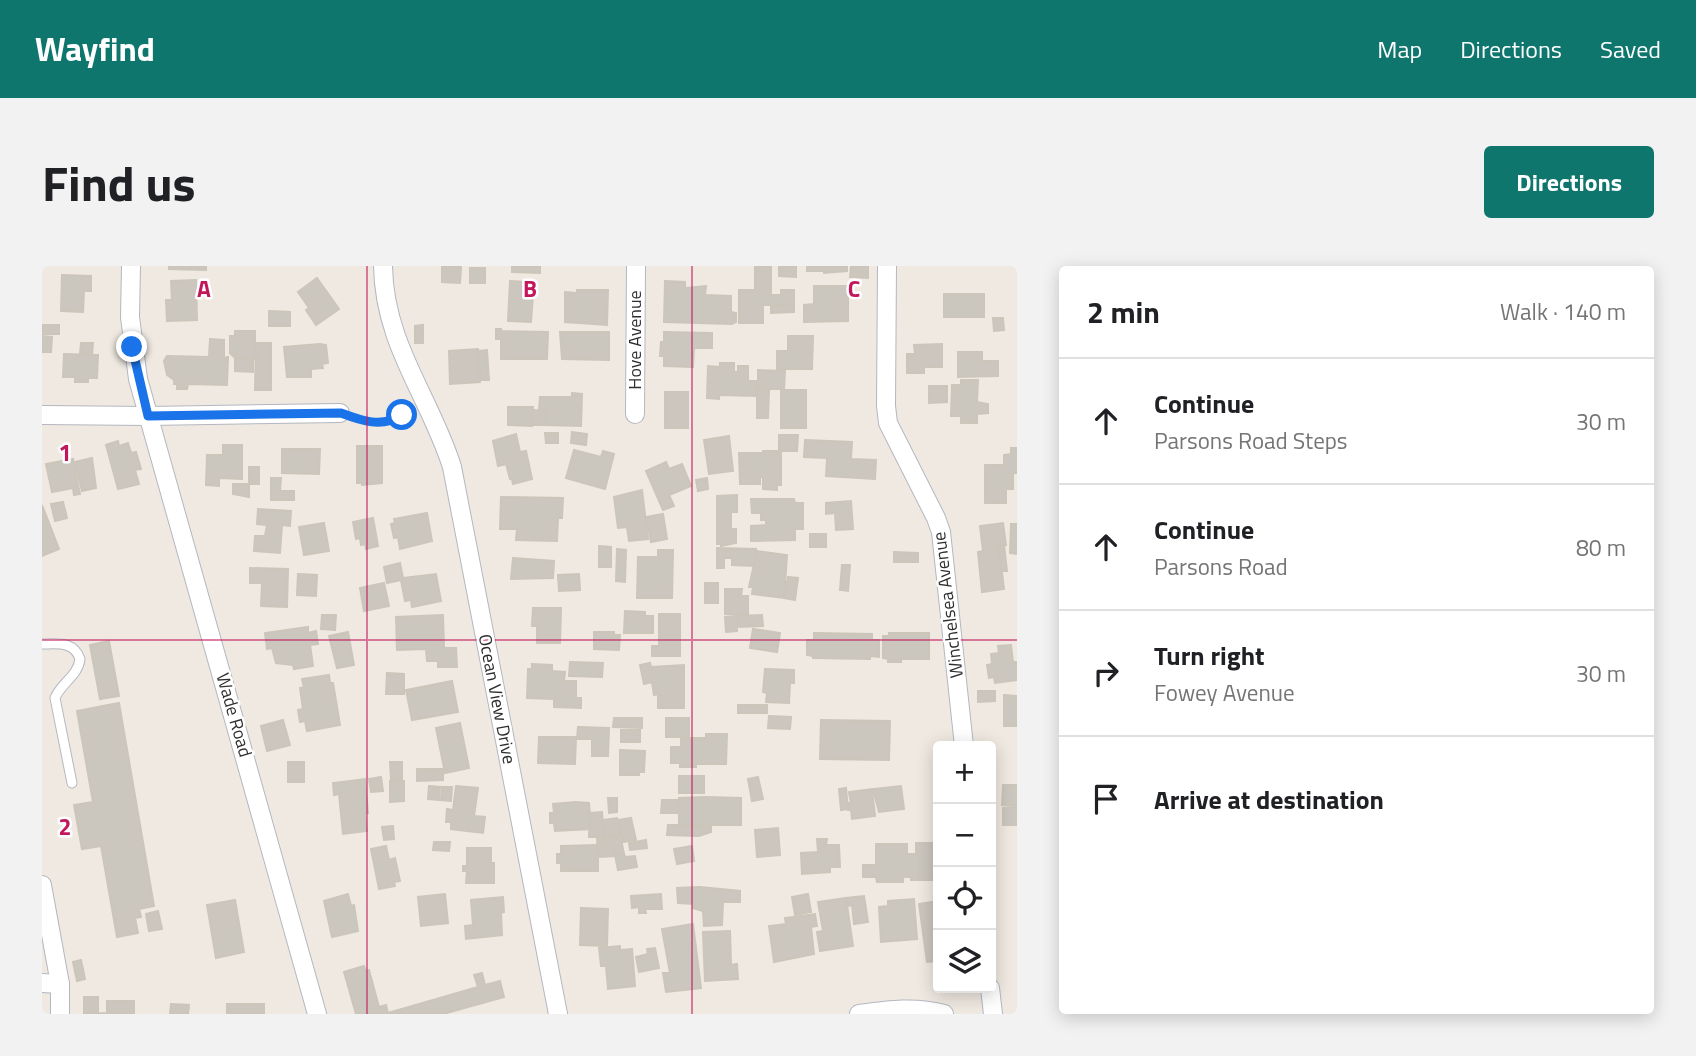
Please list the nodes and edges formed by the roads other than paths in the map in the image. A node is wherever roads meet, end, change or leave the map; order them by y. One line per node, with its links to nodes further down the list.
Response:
1 (131, 266): 8 (street, Wade Road)
2 (383, 266): 17 (street, Ocean View Drive)
3 (636, 266): 6 (street, Hove Avenue)
4 (887, 266): 10 (street, Winchelsea Avenue)
5 (340, 413): 8 (street)
6 (635, 414)
7 (42, 415): 8 (street)
8 (148, 416): 16 (street, Wade Road)
9 (42, 644): 11 (lane)
10 (963, 741)
11 (72, 783)
12 (42, 885): 13 (street)
13 (51, 983): 15 (street)
14 (991, 993): 20 (street)
15 (60, 1014)
16 (317, 1014)
17 (558, 1014)
18 (859, 1014): 19 (street)
19 (944, 1014)
20 (993, 1014)

